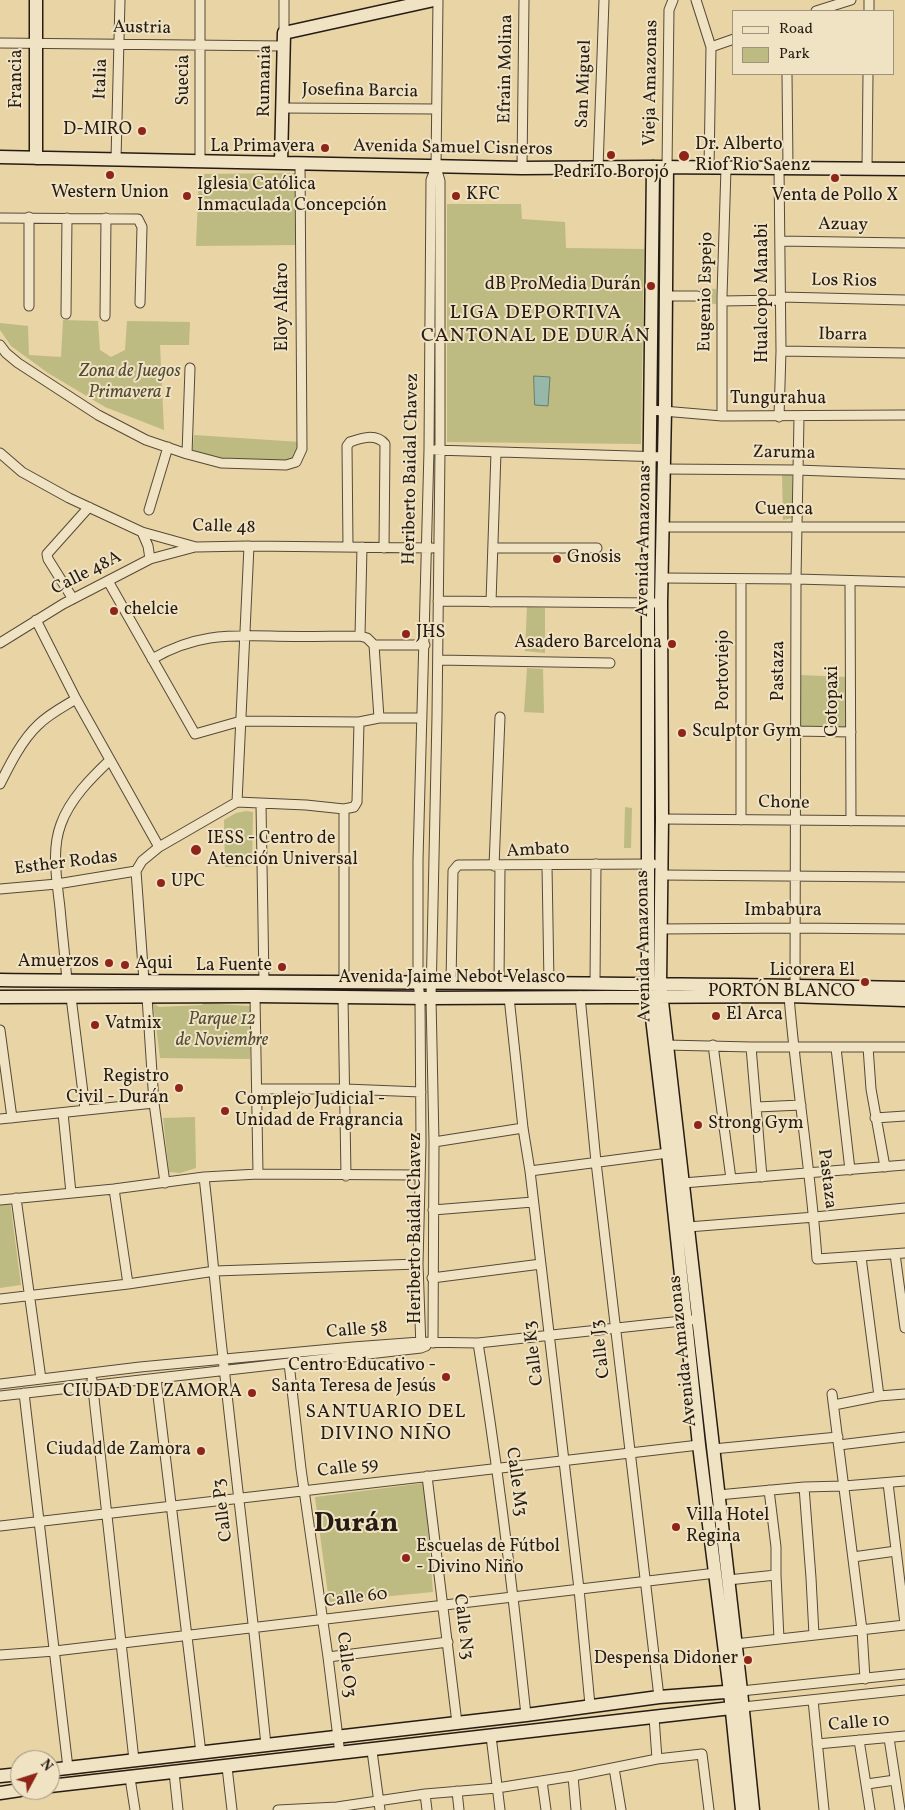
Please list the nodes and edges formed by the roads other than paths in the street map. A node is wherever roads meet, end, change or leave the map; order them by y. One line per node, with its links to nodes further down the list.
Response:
1 (36, 0): 16 (street, Francia)
2 (120, 0): 17 (street, Italia)
3 (200, 0): 18 (street, Suecia)
4 (284, 0): 13 (street, Rumania)
5 (434, 0): 13 (street)
6 (438, 0): 24 (street)
7 (524, 0): 34 (street, Efrain Molina)
8 (604, 0): 35 (street, San Miguel)
9 (673, 0): 33 (street, Vieja Amazonas)
10 (696, 0): 20 (street)
11 (851, 0): 12 (street)
12 (819, 10)
13 (284, 33): 19 (street, Rumania)
14 (732, 40): 20 (street)
15 (0, 43): 16 (street, Austria)
16 (36, 44): 17 (street, Austria); 26 (street, Francia)
17 (120, 45): 18 (street, Austria); 27 (street, Italia)
18 (201, 46): 19 (street, Austria); 28 (street, Suecia)
19 (284, 46): 23 (street, Rumania)
20 (711, 47): 36 (street)
21 (787, 75): 38 (street, Hualcopo Manabi)
22 (868, 75): 40 (street)
23 (283, 108): 24 (street, Josefina Barcia); 29 (street, Rumania)
24 (436, 109): 31 (street)
25 (0, 157): 26 (street, Avenida Samuel Cisneros)
26 (36, 158): 27 (street, Avenida Samuel Cisneros)
27 (116, 159): 28 (street, Avenida Samuel Cisneros)
28 (200, 161): 29 (street, Avenida Samuel Cisneros)
29 (281, 163): 30 (street, Avenida Samuel Cisneros)
30 (300, 164): 31 (street, Avenida Samuel Cisneros); 71 (street, Eloy Alfaro)
31 (436, 167): 34 (street, Avenida Samuel Cisneros); 67 (street, Heriberto Baidal Chavez); 68 (street, Heriberto Baidal Chavez)
32 (653, 167): 33 (street, Avenida Samuel Cisneros); 35 (street, Avenida Samuel Cisneros); 60 (street, Avenida Amazonas)
33 (666, 167): 36 (street, Avenida Samuel Cisneros); 47 (street, Avenida Amazonas)
34 (522, 168): 35 (street, Avenida Samuel Cisneros)
35 (598, 168)
36 (709, 168): 37 (street, Avenida Samuel Cisneros)
37 (726, 168): 38 (street, Avenida Samuel Cisneros); 51 (street, Eugenio Espejo)
38 (783, 168): 40 (street, Avenida Samuel Cisneros); 45 (street, Hualcopo Manabi)
39 (905, 168): 40 (street, Avenida Samuel Cisneros)
40 (867, 169)
41 (29, 217): 42 (street); 43 (street); 53 (street)
42 (0, 218)
43 (67, 218): 44 (street); 54 (street)
44 (106, 218): 52 (street); 55 (street)
45 (780, 242): 46 (street, Azuay); 49 (street, Hualcopo Manabi)
46 (905, 243)
47 (666, 296): 48 (street); 61 (street, Avenida Amazonas)
48 (698, 296)
49 (781, 299): 50 (street, Los Rios); 51 (street, Los Rios); 57 (street, Hualcopo Manabi)
50 (905, 300)
51 (722, 301): 63 (street, Eugenio Espejo)
52 (140, 303)
53 (29, 306)
54 (66, 314)
55 (105, 316)
56 (0, 345): 66 (street)
57 (781, 351): 58 (street, Ibarra); 64 (street, Hualcopo Manabi)
58 (905, 353)
59 (190, 368): 71 (street)
60 (651, 410): 61 (street, Tungurahua); 72 (street, Avenida Amazonas)
61 (666, 410): 63 (street, Tungurahua); 73 (street, Avenida Amazonas)
62 (905, 415): 65 (street, Tungurahua)
63 (722, 416): 64 (street, Tungurahua)
64 (779, 417): 65 (street, Tungurahua)
65 (799, 417): 74 (street, Pastaza)
66 (168, 447): 71 (street); 77 (street)
67 (429, 450): 68 (street, Zaruma); 87 (street, Heriberto Baidal Chavez)
68 (440, 451): 69 (street, Zaruma); 90 (street, Heriberto Baidal Chavez)
69 (496, 452): 72 (street, Zaruma); 88 (street)
70 (0, 454): 76 (street, Calle 48)
71 (187, 454)
72 (650, 456): 73 (street, Zaruma); 101 (street, Avenida Amazonas)
73 (663, 463): 74 (street, Zaruma); 78 (street, Avenida Amazonas)
74 (798, 470): 75 (street, Zaruma); 79 (street, Pastaza)
75 (905, 474)
76 (89, 507): 81 (street, Calle 48); 98 (street)
77 (148, 510)
78 (663, 527): 79 (street, Cuenca); 92 (street, Avenida Amazonas)
79 (797, 528): 80 (street, Cuenca); 94 (street, Pastaza)
80 (905, 528)
81 (142, 532): 83 (street, Calle 48); 91 (street)
82 (249, 546): 83 (street, Calle 48); 84 (street, Calle 48); 104 (street)
83 (196, 547): 91 (street, Calle 48A)
84 (348, 547): 85 (street, Calle 48); 86 (street)
85 (362, 547): 86 (street, Calle 48); 105 (street)
86 (384, 548): 87 (street, Calle 48)
87 (428, 548): 90 (street, Calle 48); 108 (street, Heriberto Baidal Chavez)
88 (494, 548): 89 (street); 100 (street)
89 (597, 548)
90 (439, 549): 99 (street, Heriberto Baidal Chavez)
91 (150, 559): 96 (street, Calle 48A)
92 (663, 578): 93 (street); 102 (street, Avenida Amazonas)
93 (741, 579): 94 (street); 126 (street, Portoviejo)
94 (796, 579): 95 (street); 118 (street, Pastaza)
95 (850, 580): 97 (street); 119 (street, Cotopaxi)
96 (108, 581): 98 (street, Calle 48A); 109 (street)
97 (905, 582)
98 (73, 599): 103 (street, Calle 48A)
99 (438, 601): 100 (street); 110 (street, Heriberto Baidal Chavez)
100 (492, 602): 101 (street)
101 (648, 603): 102 (street); 134 (street, Avenida Amazonas)
102 (662, 603): 125 (street, Avenida Amazonas)
103 (36, 620): 106 (street, Calle 48A); 112 (street)
104 (245, 635): 105 (street); 109 (street); 116 (street)
105 (360, 636): 107 (street)
106 (0, 643)
107 (374, 645): 108 (street); 114 (street)
108 (425, 645): 115 (street, Heriberto Baidal Chavez)
109 (152, 659): 116 (street)
110 (438, 660): 111 (street); 149 (street, Heriberto Baidal Chavez)
111 (610, 663)
112 (76, 699): 120 (street); 121 (street)
113 (500, 717): 132 (street)
114 (379, 718): 115 (street); 117 (street)
115 (422, 718): 153 (street, Heriberto Baidal Chavez)
116 (241, 721): 117 (street); 122 (street)
117 (359, 722): 124 (street)
118 (796, 731): 119 (street); 127 (street, Pastaza)
119 (851, 732): 128 (street, Cotopaxi)
120 (110, 760): 130 (street); 138 (street)
121 (0, 784)
122 (238, 802): 123 (street); 130 (street)
123 (261, 804): 124 (street); 146 (street)
124 (344, 809): 148 (street)
125 (662, 819): 126 (street, Chone); 134 (street, Avenida Amazonas)
126 (741, 820): 127 (street, Chone)
127 (796, 820): 128 (street, Chone); 136 (street, Pastaza)
128 (851, 821): 129 (street, Chone)
129 (905, 821)
130 (159, 847): 135 (street)
131 (596, 864): 133 (street, Ambato); 134 (street, Ambato); 152 (street)
132 (497, 866): 133 (street, Ambato); 147 (street, Ambato); 150 (street)
133 (547, 866): 151 (street)
134 (656, 868): 136 (street, Ambato); 140 (street, Avenida Amazonas); 155 (street, Avenida Amazonas)
135 (136, 871): 138 (street, Esther Rodas); 145 (street)
136 (796, 876): 137 (street, Ambato); 141 (street, Pastaza)
137 (905, 876)
138 (57, 884): 139 (street, Esther Rodas); 144 (street)
139 (0, 889)
140 (660, 928): 141 (street, Imbabura); 155 (street, Avenida Amazonas)
141 (795, 928): 142 (street, Imbabura); 156 (street, Pastaza)
142 (905, 929)
143 (0, 980): 144 (street, Avenida Jaime Nebot Velasco)
144 (67, 981): 145 (street, Avenida Jaime Nebot Velasco)
145 (144, 981): 146 (street, Avenida Jaime Nebot Velasco)
146 (264, 982): 148 (street, Avenida Jaime Nebot Velasco)
147 (499, 982): 150 (street, Avenida Jaime Nebot Velasco); 151 (street, Avenida Jaime Nebot Velasco)
148 (344, 983): 153 (street, Avenida Jaime Nebot Velasco)
149 (431, 983): 150 (street, Avenida Jaime Nebot Velasco); 153 (street, Avenida Jaime Nebot Velasco); 164 (street, Heriberto Baidal Chavez)
150 (452, 983)
151 (549, 983): 152 (street, Avenida Jaime Nebot Velasco)
152 (595, 983): 155 (street, Avenida Jaime Nebot Velasco)
153 (418, 984): 164 (street, Heriberto Baidal Chavez)
154 (905, 988): 156 (street, Avenida Jaime Nebot Velasco)
155 (654, 990): 156 (street, Avenida Jaime Nebot Velasco); 159 (street, Avenida Jaime Nebot Velasco); 167 (street, Avenida Amazonas); 188 (street, Avenida Amazonas)
156 (792, 991): 165 (street, Avenida Jaime Nebot Velasco); 170 (street, Pastaza)
157 (147, 996): 158 (street, Avenida Jaime Nebot Velasco); 161 (street, Avenida Jaime Nebot Velasco); 177 (street)
158 (254, 996): 162 (street, Avenida Jaime Nebot Velasco); 174 (street)
159 (580, 996): 163 (street, Avenida Jaime Nebot Velasco); 189 (street, Calle J3)
160 (0, 997): 161 (street, Avenida Jaime Nebot Velasco)
161 (71, 997): 180 (street)
162 (343, 997): 164 (street, Avenida Jaime Nebot Velasco); 175 (street)
163 (509, 997): 164 (street, Avenida Jaime Nebot Velasco); 186 (street, Calle K3)
164 (426, 998): 176 (street, Heriberto Baidal Chavez); 187 (street, Heriberto Baidal Chavez)
165 (905, 1000)
166 (0, 1030): 183 (street)
167 (666, 1045): 168 (street); 202 (street, Avenida Amazonas)
168 (714, 1045): 169 (street); 200 (street)
169 (750, 1047): 170 (street); 179 (street)
170 (793, 1047): 173 (street); 178 (street, Pastaza)
171 (868, 1047): 172 (street); 173 (street); 184 (street)
172 (905, 1047)
173 (836, 1048): 192 (street)
174 (257, 1089): 175 (street); 194 (street)
175 (345, 1089): 176 (street); 197 (street)
176 (421, 1092): 196 (street, Heriberto Baidal Chavez)
177 (154, 1104): 180 (street); 201 (street)
178 (801, 1105): 179 (street); 195 (street, Pastaza)
179 (756, 1107): 199 (street)
180 (84, 1110): 181 (street)
181 (63, 1112): 183 (street); 204 (street)
182 (905, 1116): 184 (street)
183 (12, 1118): 185 (street)
184 (875, 1118): 191 (street)
185 (0, 1119)
186 (523, 1128): 187 (street); 193 (street, Calle K3)
187 (434, 1142): 209 (street, Heriberto Baidal Chavez)
188 (668, 1153): 189 (street); 222 (street, Avenida Amazonas)
189 (596, 1162): 193 (street); 224 (street, Calle J3)
190 (905, 1165): 191 (street)
191 (885, 1166): 192 (street)
192 (850, 1170): 195 (street)
193 (530, 1171): 207 (street, Calle K3)
194 (258, 1174): 197 (street); 198 (street)
195 (808, 1174): 199 (street); 210 (street, Pastaza)
196 (420, 1175): 197 (street); 215 (street, Heriberto Baidal Chavez)
197 (346, 1176)
198 (204, 1177): 201 (street); 217 (street, Calle P3)
199 (762, 1177): 200 (street)
200 (731, 1179): 202 (street)
201 (164, 1183): 203 (street)
202 (683, 1183): 211 (street, Avenida Amazonas)
203 (114, 1189): 204 (street); 219 (street)
204 (71, 1193): 205 (street)
205 (16, 1198): 206 (street); 220 (street)
206 (0, 1200)
207 (533, 1202): 209 (street); 216 (street, Calle K3)
208 (905, 1208): 210 (street)
209 (434, 1210): 218 (street, Heriberto Baidal Chavez)
210 (814, 1218): 211 (street); 214 (street, Pastaza)
211 (688, 1227): 222 (street, Avenida Amazonas)
212 (905, 1253): 213 (street, Pastaza)
213 (895, 1254): 214 (street, Pastaza); 223 (street)
214 (861, 1257): 241 (street)
215 (418, 1264): 217 (street); 228 (street, Heriberto Baidal Chavez)
216 (541, 1264): 218 (street); 225 (street, Calle K3)
217 (215, 1271): 219 (street); 229 (street, Calle P3)
218 (432, 1278): 226 (street, Heriberto Baidal Chavez)
219 (128, 1284): 220 (street)
220 (28, 1296): 221 (street); 233 (street)
221 (0, 1299)
222 (692, 1320): 224 (street); 245 (street, Avenida Amazonas); 246 (street, Avenida Amazonas)
223 (905, 1323)
224 (616, 1330): 225 (street); 247 (street, Calle J3)
225 (550, 1336): 227 (street); 248 (street, Calle K3)
226 (433, 1342): 227 (street); 228 (street, Calle 58)
227 (478, 1343): 249 (street, Calle M3)
228 (420, 1345): 229 (street, Calle 58); 230 (street, Calle 58)
229 (223, 1360): 231 (street, Calle P3); 232 (street, Calle 58)
230 (290, 1363): 231 (street, Calle 58); 256 (street, Calle O3)
231 (225, 1371): 234 (street, Calle 58); 258 (street, Calle P3)
232 (91, 1374): 233 (street, Calle 58); 236 (street)
233 (41, 1379): 235 (street, Calle 58)
234 (156, 1379): 236 (street, Calle 58); 259 (street)
235 (0, 1384)
236 (92, 1386): 237 (street, Calle 58); 260 (street)
237 (24, 1392): 240 (street, Calle 58); 261 (street)
238 (832, 1394): 242 (street)
239 (905, 1394): 241 (street)
240 (0, 1396)
241 (879, 1396): 242 (street)
242 (834, 1405): 244 (street)
243 (905, 1436): 244 (street)
244 (839, 1441): 246 (street); 253 (street)
245 (699, 1445): 247 (street, Calle 59); 265 (street, Avenida Amazonas)
246 (713, 1449): 257 (street, Avenida Amazonas)
247 (630, 1453): 248 (street, Calle 59); 268 (street, Calle J3)
248 (564, 1460): 249 (street, Calle 59); 270 (street, Calle K3)
249 (496, 1468): 250 (street, Calle 59); 271 (street, Calle M3)
250 (428, 1476): 256 (street, Calle 59); 272 (street, Calle N3)
251 (905, 1481): 252 (street)
252 (888, 1483): 253 (street); 263 (street)
253 (844, 1486): 254 (street); 264 (street)
254 (804, 1487): 255 (street); 278 (street)
255 (769, 1490): 257 (street); 266 (street)
256 (304, 1491): 258 (street, Calle 59); 273 (street, Calle O3)
257 (718, 1494): 267 (street, Avenida Amazonas)
258 (239, 1498): 259 (street, Calle 59); 275 (street, Calle P3)
259 (170, 1506): 260 (street, Calle 59); 277 (street)
260 (107, 1514): 261 (street, Calle 59); 281 (street)
261 (40, 1522): 262 (street, Calle 59); 283 (street)
262 (0, 1526)
263 (896, 1551): 264 (street); 269 (street)
264 (853, 1556): 276 (street)
265 (716, 1573): 268 (street, Calle 60); 289 (street, Avenida Amazonas)
266 (776, 1574): 267 (street); 279 (street)
267 (728, 1580): 282 (street, Avenida Amazonas)
268 (646, 1581): 270 (street, Calle 60); 290 (street, Calle J3)
269 (902, 1584): 274 (street)
270 (580, 1589): 271 (street, Calle 60); 292 (street, Calle K3)
271 (513, 1597): 272 (street, Calle 60); 294 (street, Calle M3)
272 (443, 1605): 273 (street, Calle 60); 280 (street, Calle N3)
273 (323, 1619): 275 (street, Calle 60); 285 (street, Calle O3)
274 (905, 1625): 276 (street)
275 (255, 1627): 277 (street, Calle 60); 303 (street, Calle P3)
276 (862, 1630): 278 (street); 287 (street)
277 (188, 1635): 281 (street, Calle 60); 305 (street)
278 (814, 1635): 279 (street)
279 (779, 1639): 282 (street)
280 (448, 1642): 285 (street); 296 (street, Calle N3)
281 (122, 1643): 283 (street, Calle 60); 308 (street)
282 (735, 1644): 289 (street, Avenida Amazonas)
283 (55, 1650): 284 (street, Calle 60); 310 (street)
284 (0, 1655)
285 (328, 1657): 297 (street, Calle O3)
286 (905, 1674): 287 (street)
287 (865, 1679): 289 (street)
288 (905, 1690): 291 (street)
289 (736, 1691): 290 (street); 293 (street, Avenida Amazonas)
290 (660, 1698): 292 (street)
291 (812, 1700): 293 (street); 302 (street)
292 (590, 1706): 294 (street)
293 (737, 1707): 295 (street); 336 (street, Avenida Amazonas); 337 (street, Avenida Amazonas)
294 (526, 1715): 296 (street)
295 (654, 1717): 298 (street); 307 (street)
296 (457, 1723): 297 (street)
297 (337, 1736): 303 (street); 306 (street, Calle O3)
298 (491, 1736): 304 (street); 320 (street)
299 (905, 1736): 300 (street, Calle 10)
300 (889, 1738): 301 (street, Calle 10); 316 (street)
301 (859, 1740): 302 (street, Calle 10); 318 (street)
302 (817, 1744): 338 (street)
303 (266, 1745): 305 (street)
304 (372, 1751): 306 (street); 323 (street)
305 (201, 1753): 308 (street)
306 (340, 1754): 309 (street)
307 (656, 1759): 311 (street); 335 (street)
308 (134, 1760): 310 (street)
309 (227, 1767): 313 (street); 327 (street)
310 (68, 1768): 312 (street)
311 (614, 1768): 314 (street); 334 (street)
312 (60, 1769)
313 (174, 1772): 315 (street); 326 (street)
314 (572, 1776): 317 (street); 333 (street)
315 (130, 1778): 319 (street); 325 (street)
316 (895, 1780): 318 (street); 340 (street)
317 (542, 1782): 320 (street); 332 (street)
318 (867, 1784): 339 (street)
319 (60, 1785)
320 (497, 1788): 321 (street); 331 (street)
321 (457, 1791): 322 (street); 330 (street)
322 (424, 1794): 323 (street); 329 (street)
323 (379, 1806): 324 (street)
324 (337, 1808): 328 (street)
325 (135, 1810)
326 (178, 1810)
327 (232, 1810)
328 (281, 1810)
329 (427, 1810)
330 (459, 1810)
331 (500, 1810)
332 (546, 1810)
333 (576, 1810)
334 (620, 1810)
335 (708, 1810)
336 (742, 1810)
337 (753, 1810)
338 (824, 1810)
339 (870, 1810)
340 (900, 1810)

